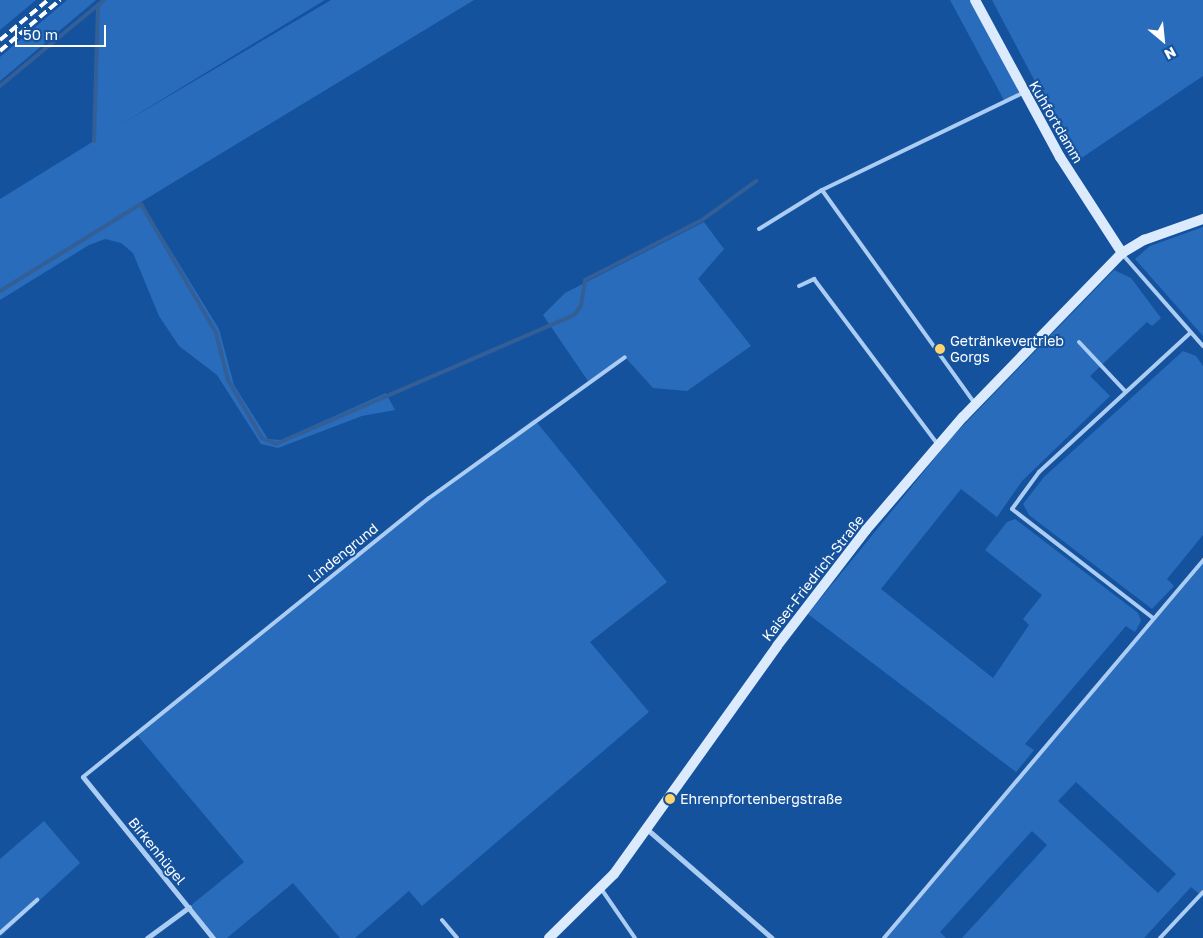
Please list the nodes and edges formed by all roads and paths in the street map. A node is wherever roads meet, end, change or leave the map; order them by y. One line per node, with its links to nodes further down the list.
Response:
1 (975, 0): 2 (street, Kuhfortdamm)
2 (1023, 94): 3 (lane); 6 (street, Kuhfortdamm)
3 (822, 190): 5 (lane); 13 (lane)
4 (1203, 219): 6 (street, Kaiser-Friedrich-Straße)
5 (759, 229)
6 (1122, 253): 8 (lane); 13 (street, Kaiser-Friedrich-Straße)
7 (799, 286): 14 (lane)
8 (1190, 333): 10 (lane); 12 (lane)
9 (1080, 342): 12 (lane)
10 (1203, 346)
11 (625, 357): 17 (lane, Lindengrund)
12 (1125, 391): 16 (lane)
13 (975, 404): 14 (street, Kaiser-Friedrich-Straße)
14 (938, 445): 18 (street, Kaiser-Friedrich-Straße)
15 (1203, 560): 16 (lane)
16 (1152, 618): 31 (lane)
17 (83, 777): 22 (street, Birkenhügel)
18 (648, 830): 19 (street, Kaiser-Friedrich-Straße); 30 (street)
19 (602, 890): 28 (street, Kaiser-Friedrich-Straße); 29 (lane)
20 (1203, 892): 32 (lane)
21 (37, 900): 24 (lane)
22 (189, 907): 25 (street); 26 (street, Birkenhügel)
23 (442, 920): 27 (lane)
24 (0, 933)
25 (147, 938)
26 (213, 938)
27 (457, 938)
28 (549, 938)
29 (636, 938)
30 (772, 938)
31 (884, 938)
32 (1160, 938)

